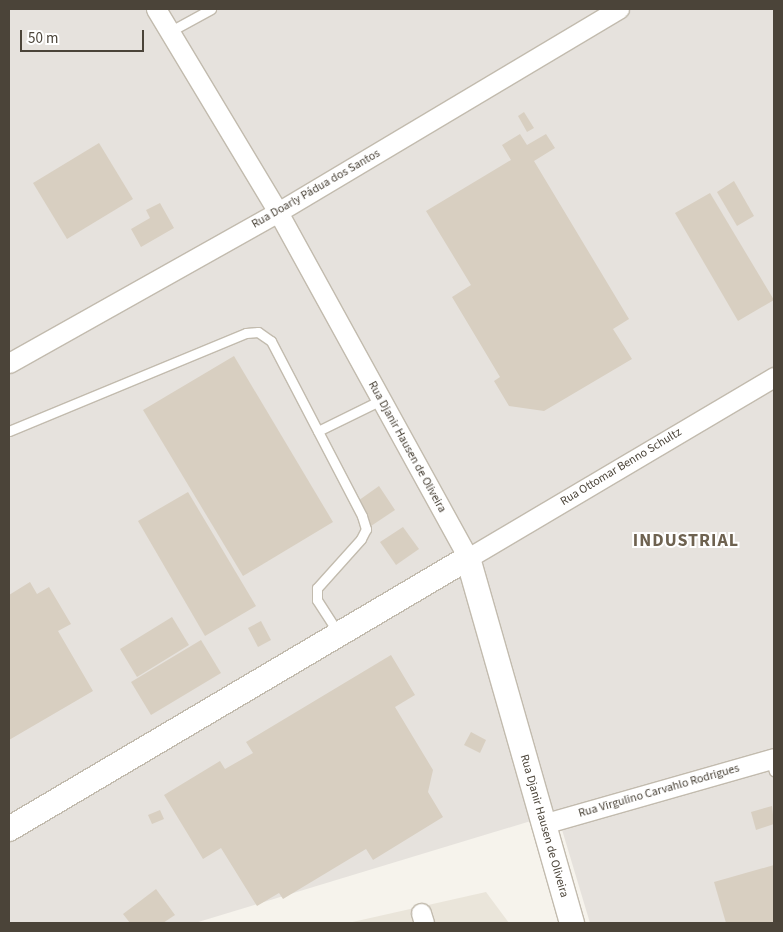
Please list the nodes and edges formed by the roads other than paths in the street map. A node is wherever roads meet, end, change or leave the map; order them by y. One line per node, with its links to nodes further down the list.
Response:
1 (156, 9): 4 (street, Rua Djanir Hausen de Oliveira)
2 (211, 9): 4 (lane)
3 (619, 9): 5 (street, Rua Doarly Pádua dos Santos)
4 (170, 32): 5 (street, Rua Djanir Hausen de Oliveira)
5 (278, 212): 6 (street, Rua Doarly Pádua dos Santos); 8 (street, Rua Djanir Hausen de Oliveira)
6 (9, 363)
7 (774, 376): 11 (street, Rua Ottomar Benno Schultz)
8 (381, 400): 10 (lane); 11 (street, Rua Djanir Hausen de Oliveira)
9 (9, 431): 10 (lane)
10 (318, 431): 12 (lane)
11 (468, 558): 12 (street); 14 (street, Rua Djanir Hausen de Oliveira)
12 (339, 634): 15 (street)
13 (773, 763): 14 (street, Rua Virgulino Carvahlo Rodrigues)
14 (543, 824): 16 (street, Rua Djanir Hausen de Oliveira)
15 (9, 829)
16 (572, 923)

